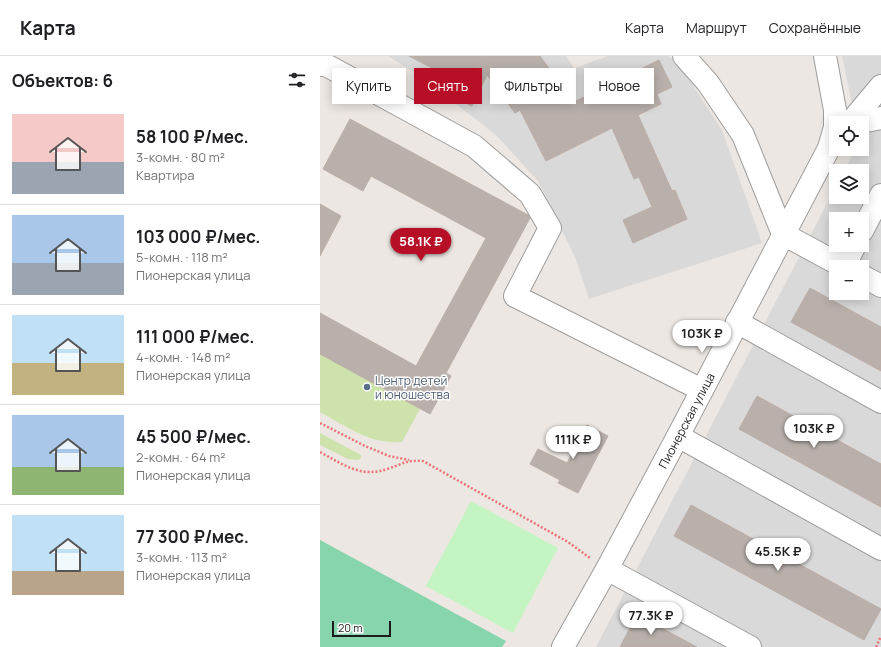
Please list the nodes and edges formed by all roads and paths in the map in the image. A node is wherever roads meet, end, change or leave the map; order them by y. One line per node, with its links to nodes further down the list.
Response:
1 (684, 56): 12 (street)
2 (825, 56): 5 (street, Пионерская улица)
3 (320, 65): 17 (street)
4 (881, 86): 6 (street)
5 (839, 116)
6 (853, 116)
7 (881, 118): 8 (street)
8 (869, 120)
9 (829, 148): 12 (street, Пионерская улица)
10 (881, 195): 11 (street)
11 (869, 218)
12 (783, 234): 13 (street); 16 (street, Пионерская улица)
13 (831, 260)
14 (869, 280): 15 (street)
15 (881, 286)
16 (737, 322): 17 (street, Пионерская улица); 18 (street)
17 (702, 390): 20 (street, Пионерская улица)
18 (881, 402)
19 (320, 422): 22 (path)
20 (678, 436): 23 (street); 24 (street, Пионерская улица)
21 (320, 452): 22 (path)
22 (409, 460): 24 (path)
23 (881, 549)
24 (607, 569): 26 (street, Пионерская улица); 27 (street)
25 (881, 636): 28 (path)
26 (563, 647)
27 (750, 647)
28 (876, 647)

